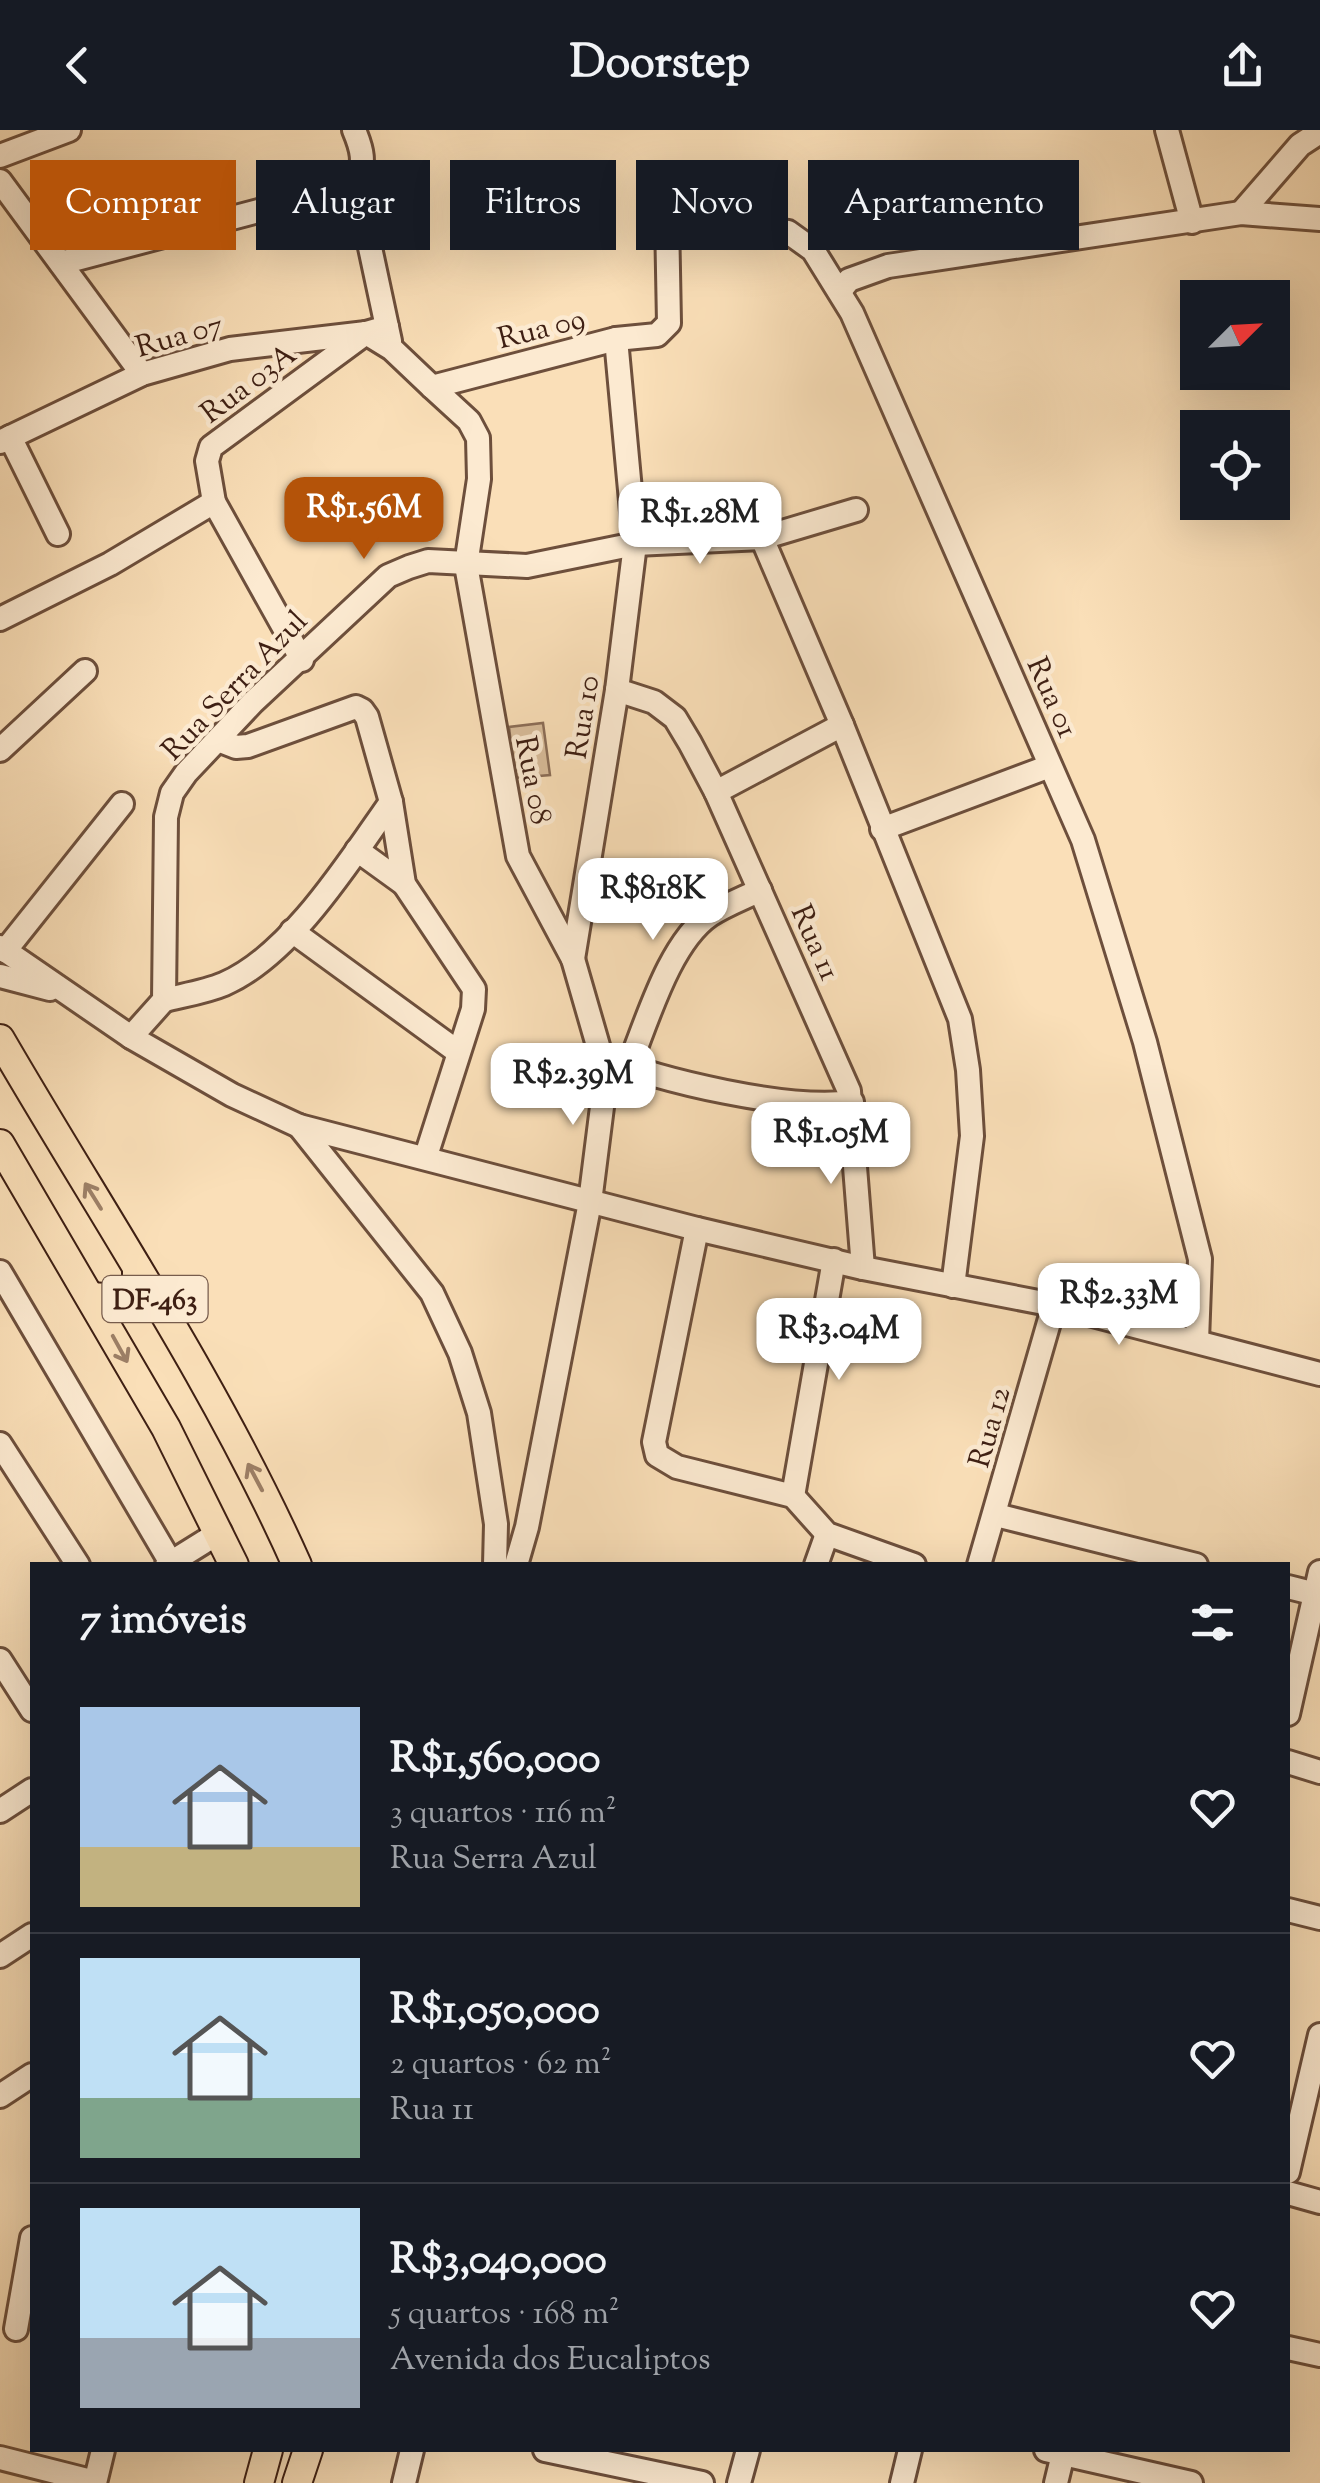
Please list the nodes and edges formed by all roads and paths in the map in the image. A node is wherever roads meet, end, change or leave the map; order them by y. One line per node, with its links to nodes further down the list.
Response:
1 (69, 130): 5 (street)
2 (354, 130): 6 (street)
3 (1167, 130): 11 (street)
4 (1320, 132): 9 (street)
5 (0, 156)
6 (362, 160)
7 (0, 181): 13 (street)
8 (256, 212): 13 (street)
9 (1241, 213): 10 (street); 11 (street)
10 (1320, 220)
11 (1192, 222): 14 (street)
12 (367, 250): 16 (street)
13 (60, 263): 18 (street)
14 (840, 291): 15 (street, Rua 01); 34 (street, Rua 01)
15 (664, 332): 17 (street, Rua 09)
16 (382, 336): 18 (street, Rua 07); 19 (street, Rua 08); 21 (street, Rua 03A)
17 (616, 339): 19 (street, Rua 09); 25 (street, Rua 10)
18 (142, 374): 20 (street, Rua 07)
19 (432, 387): 26 (street, Rua 08)
20 (5, 440): 23 (street)
21 (214, 502): 27 (street); 28 (street, Rua 03A)
22 (856, 510): 24 (street)
23 (58, 534)
24 (762, 538): 25 (street); 31 (street)
25 (635, 544): 26 (street, Rua Serra Azul); 30 (street, Rua 10)
26 (466, 565): 28 (street, Rua Serra Azul); 44 (street, Rua 08)
27 (0, 620)
28 (302, 660): 32 (street, Rua Serra Azul)
29 (85, 671): 33 (street)
30 (617, 690): 35 (street, Rua 11); 44 (street, Rua 10)
31 (842, 725): 35 (street); 38 (street)
32 (218, 740): 36 (street); 47 (street, Rua Serra Azul)
33 (0, 750)
34 (1050, 766): 38 (street); 66 (street, Rua 01)
35 (716, 792): 41 (street, Rua 11)
36 (392, 802): 39 (street); 40 (street)
37 (122, 804): 43 (street)
38 (882, 828): 63 (street)
39 (357, 850): 40 (street); 42 (street)
40 (404, 884): 50 (street)
41 (760, 890): 52 (street); 53 (street, Rua 11)
42 (292, 931): 47 (street); 50 (street)
43 (2, 949): 46 (street)
44 (573, 959): 51 (street, Rua 08)
45 (0, 976): 46 (street)
46 (66, 993): 48 (street)
47 (164, 1000): 48 (street)
48 (131, 1037): 54 (street)
49 (0, 1039): 60 (main road, DF-463, one-way to 49)
50 (458, 1052): 56 (street)
51 (601, 1056): 52 (street); 57 (street, Rua 08)
52 (628, 1068): 53 (street)
53 (852, 1102): 61 (street, Rua 11)
54 (299, 1126): 56 (street); 71 (street)
55 (0, 1144): 64 (main road, DF-463)
56 (426, 1156): 57 (street)
57 (590, 1202): 58 (street); 72 (street, Rua 08)
58 (696, 1229): 59 (street); 69 (street)
59 (834, 1260): 61 (street); 69 (street)
60 (138, 1268): 64 (main road); 80 (main road, DF-463, one-way to 60)
61 (864, 1268): 63 (street)
62 (0, 1272): 77 (street)
63 (952, 1286): 65 (street)
64 (92, 1297): 73 (main road, DF-463, one-way to 73)
65 (1054, 1305): 66 (street); 70 (street, Rua 12)
66 (1197, 1341): 67 (street)
67 (1320, 1374)
68 (0, 1444): 76 (street)
69 (792, 1496): 74 (street)
70 (996, 1515): 75 (street); 85 (street, Rua 12)
71 (496, 1524): 72 (street); 81 (street)
72 (527, 1526): 82 (street, Rua 08)
73 (220, 1532): 78 (street); 79 (main road, DF-463)
74 (826, 1534): 83 (street); 84 (street)
75 (1142, 1559): 86 (street)
76 (76, 1562)
77 (168, 1562)
78 (172, 1562)
79 (233, 1562)
80 (296, 1562)
81 (495, 1562)
82 (517, 1562)
83 (817, 1562)
84 (905, 1562)
85 (980, 1562)
86 (1169, 1562)
87 (1290, 1587): 88 (street)
88 (1318, 1587): 90 (street)
89 (2, 1666): 91 (street)
90 (1290, 1706)
91 (30, 1707)
92 (1290, 1763): 93 (street)
93 (1320, 1772)
94 (30, 1791): 95 (street)
95 (0, 1811)
96 (1290, 1910): 97 (street)
97 (1320, 1918)
98 (30, 1936): 99 (street)
99 (0, 1956)
100 (1320, 2034): 103 (street)
101 (30, 2076): 102 (street)
102 (0, 2096)
103 (1290, 2163)
104 (1290, 2194): 105 (street)
105 (1320, 2202)
106 (30, 2249): 107 (street)
107 (16, 2328)
108 (1290, 2348): 109 (street)
109 (1320, 2355)
110 (102, 2452): 120 (street)
111 (267, 2452): 121 (main road)
112 (307, 2452): 122 (main road)
113 (412, 2452): 123 (street)
114 (562, 2452): 119 (street)
115 (747, 2452): 125 (street)
116 (910, 2452): 126 (street)
117 (1054, 2452): 127 (street); 128 (street)
118 (0, 2458): 120 (street)
119 (627, 2459): 124 (street)
120 (95, 2482)
121 (259, 2483)
122 (297, 2483)
123 (404, 2483)
124 (702, 2483)
125 (739, 2483)
126 (902, 2483)
127 (1056, 2483)
128 (1191, 2483)

